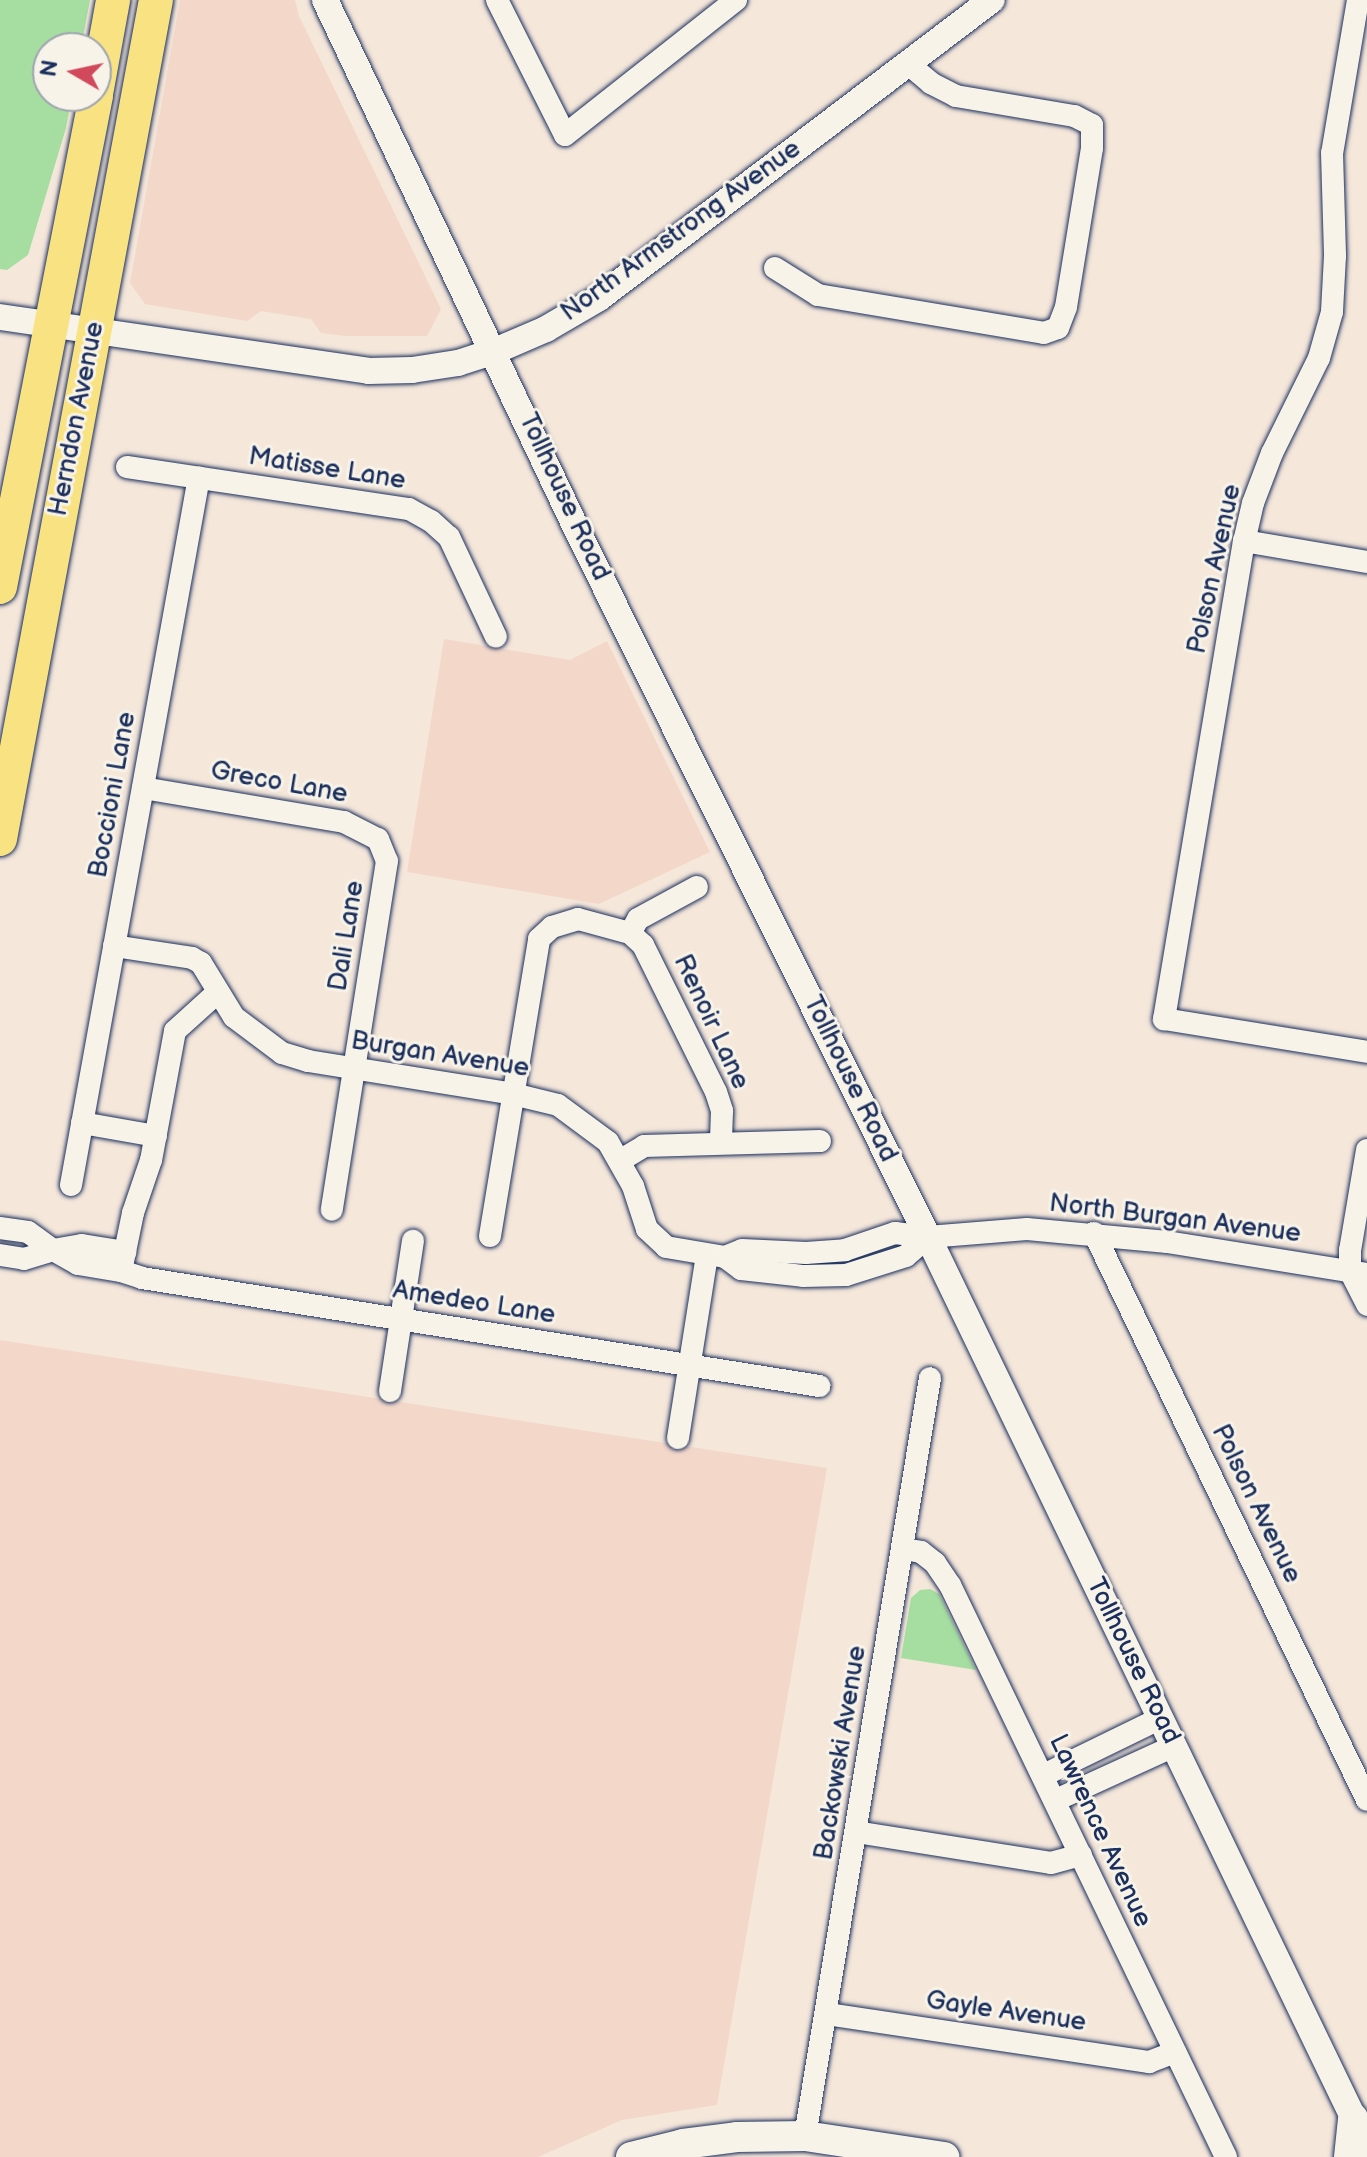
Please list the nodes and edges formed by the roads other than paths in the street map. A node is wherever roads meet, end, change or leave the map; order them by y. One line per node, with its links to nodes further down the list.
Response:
1 (113, 0): 9 (main road, Herndon Avenue)
2 (132, 0): 11 (main road)
3 (156, 0): 11 (main road, Herndon Avenue)
4 (497, 0): 5 (street)
5 (736, 0)
6 (1358, 0): 20 (street, Polson Avenue)
7 (983, 2): 10 (street, North Armstrong Avenue)
8 (327, 6): 17 (street, Tollhouse Road)
9 (107, 32)
10 (907, 63): 13 (street); 17 (street, North Armstrong Avenue)
11 (144, 65): 16 (main road, Herndon Avenue)
12 (93, 112): 15 (main road, Herndon Avenue)
13 (775, 268)
14 (0, 317): 15 (street, North Armstrong Avenue)
15 (51, 326): 16 (street, North Armstrong Avenue); 22 (main road, Herndon Avenue)
16 (92, 333): 17 (street, North Armstrong Avenue); 25 (main road, Herndon Avenue)
17 (495, 351): 45 (street, Tollhouse Road)
18 (127, 467): 19 (street, Matisse Lane)
19 (199, 477): 23 (street, Matisse Lane); 24 (street, Boccioni Lane)
20 (1244, 541): 21 (street); 31 (street, Polson Avenue)
21 (1367, 562)
22 (0, 587)
23 (496, 637)
24 (143, 788): 26 (street, Greco Lane); 29 (street, Boccioni Lane)
25 (0, 839)
26 (387, 861): 32 (street, Dali Lane)
27 (697, 887): 28 (street)
28 (630, 933): 33 (street); 37 (street, Renoir Lane)
29 (114, 946): 30 (street, Burgan Avenue); 34 (street, Boccioni Lane)
30 (218, 992): 32 (street, Burgan Avenue); 35 (street)
31 (1367, 1052)
32 (353, 1069): 33 (street, Burgan Avenue); 41 (street, Dali Lane)
33 (513, 1094): 39 (street, Burgan Avenue); 44 (street)
34 (82, 1123): 35 (street); 40 (street, Boccioni Lane)
35 (156, 1136): 50 (street)
36 (820, 1141): 37 (street)
37 (721, 1142): 39 (street)
38 (1367, 1150): 51 (street)
39 (621, 1160): 49 (street, Burgan Avenue)
40 (71, 1185)
41 (332, 1210)
42 (0, 1228): 47 (street, Amedeo Lane)
43 (1094, 1233): 45 (street, North Burgan Avenue); 51 (street, North Burgan Avenue); 64 (street, Polson Avenue)
44 (490, 1236)
45 (928, 1237): 49 (street, Burgan Avenue); 60 (street, Tollhouse Road)
46 (413, 1241): 53 (street)
47 (53, 1250): 48 (street); 50 (street, Amedeo Lane)
48 (0, 1255)
49 (716, 1256): 54 (street)
50 (123, 1262): 53 (street, Amedeo Lane)
51 (1358, 1272): 52 (street)
52 (1367, 1305)
53 (401, 1320): 54 (street, Amedeo Lane); 57 (street)
54 (689, 1365): 56 (street, Amedeo Lane); 58 (street)
55 (930, 1378): 59 (street, Backowski Avenue)
56 (819, 1386)
57 (390, 1391)
58 (678, 1438)
59 (904, 1549): 62 (street, Lawrence Avenue); 65 (street, Backowski Avenue)
60 (1161, 1718): 61 (street, Tollhouse Road); 62 (street)
61 (1174, 1746): 63 (street); 69 (street, Tollhouse Road)
62 (1044, 1775): 63 (street, Lawrence Avenue)
63 (1056, 1800): 66 (street, Lawrence Avenue)
64 (1367, 1800)
65 (856, 1832): 66 (street); 67 (street, Backowski Avenue)
66 (1081, 1855): 68 (street, Lawrence Avenue)
67 (827, 2014): 68 (street, Gayle Avenue); 70 (street, Backowski Avenue)
68 (1175, 2052): 74 (street, Lawrence Avenue)
69 (1353, 2118): 71 (street, Tollhouse Road); 75 (main road)
70 (805, 2136): 72 (main road); 73 (main road)
71 (1367, 2146)
72 (631, 2157)
73 (944, 2157)
74 (1226, 2157)
75 (1349, 2157)

